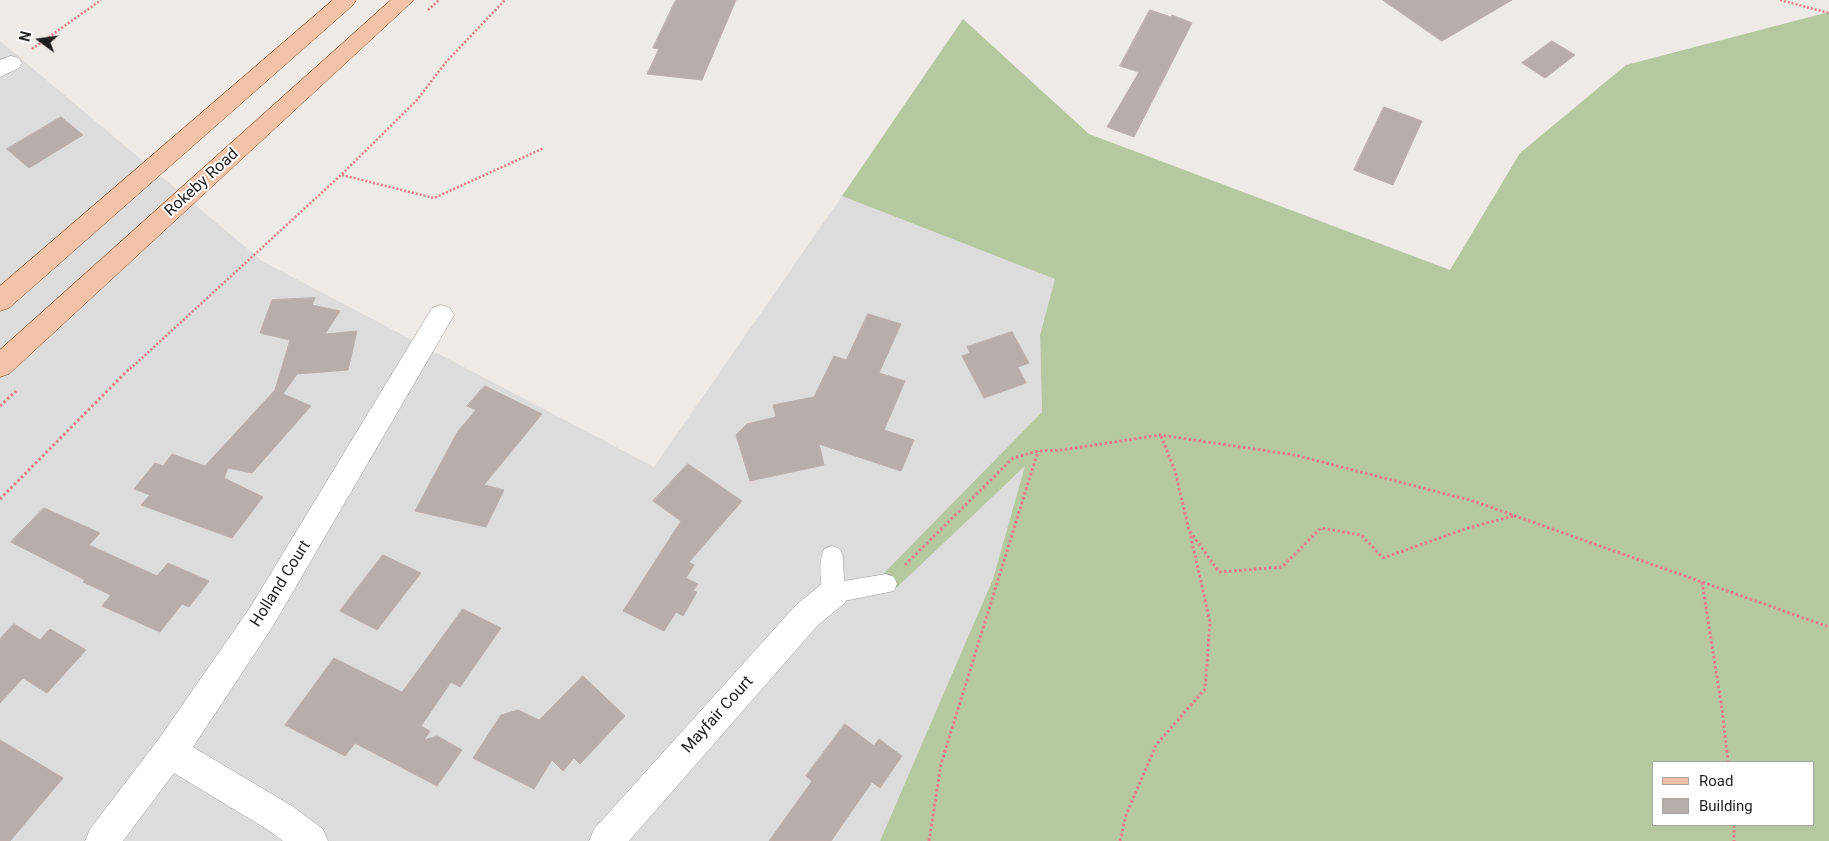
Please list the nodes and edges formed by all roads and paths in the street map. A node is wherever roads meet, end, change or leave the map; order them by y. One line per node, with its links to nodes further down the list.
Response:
1 (101, 0): 7 (path)
2 (346, 0): 10 (main road)
3 (404, 0): 12 (main road, Rokeby Road)
4 (505, 0): 9 (path)
5 (1780, 0): 6 (path)
6 (1829, 13)
7 (5, 66)
8 (544, 148): 9 (path)
9 (341, 175): 15 (path)
10 (0, 300)
11 (441, 315): 23 (street, Holland Court)
12 (0, 366)
13 (1160, 435): 14 (path); 16 (path); 17 (path)
14 (1038, 451): 20 (path); 29 (path)
15 (0, 500)
16 (1515, 516): 17 (path); 19 (path)
17 (1189, 530): 30 (path)
18 (832, 556): 21 (lane)
19 (1702, 582): 22 (path); 24 (path)
20 (886, 584): 21 (lane, Mayfair Court)
21 (834, 593): 28 (street, Mayfair Court)
22 (1829, 627)
23 (170, 752): 26 (street, Holland Court); 27 (street)
24 (1728, 761)
25 (1734, 826): 31 (path)
26 (102, 841)
27 (311, 841)
28 (606, 841)
29 (929, 841)
30 (1120, 841)
31 (1734, 841)

